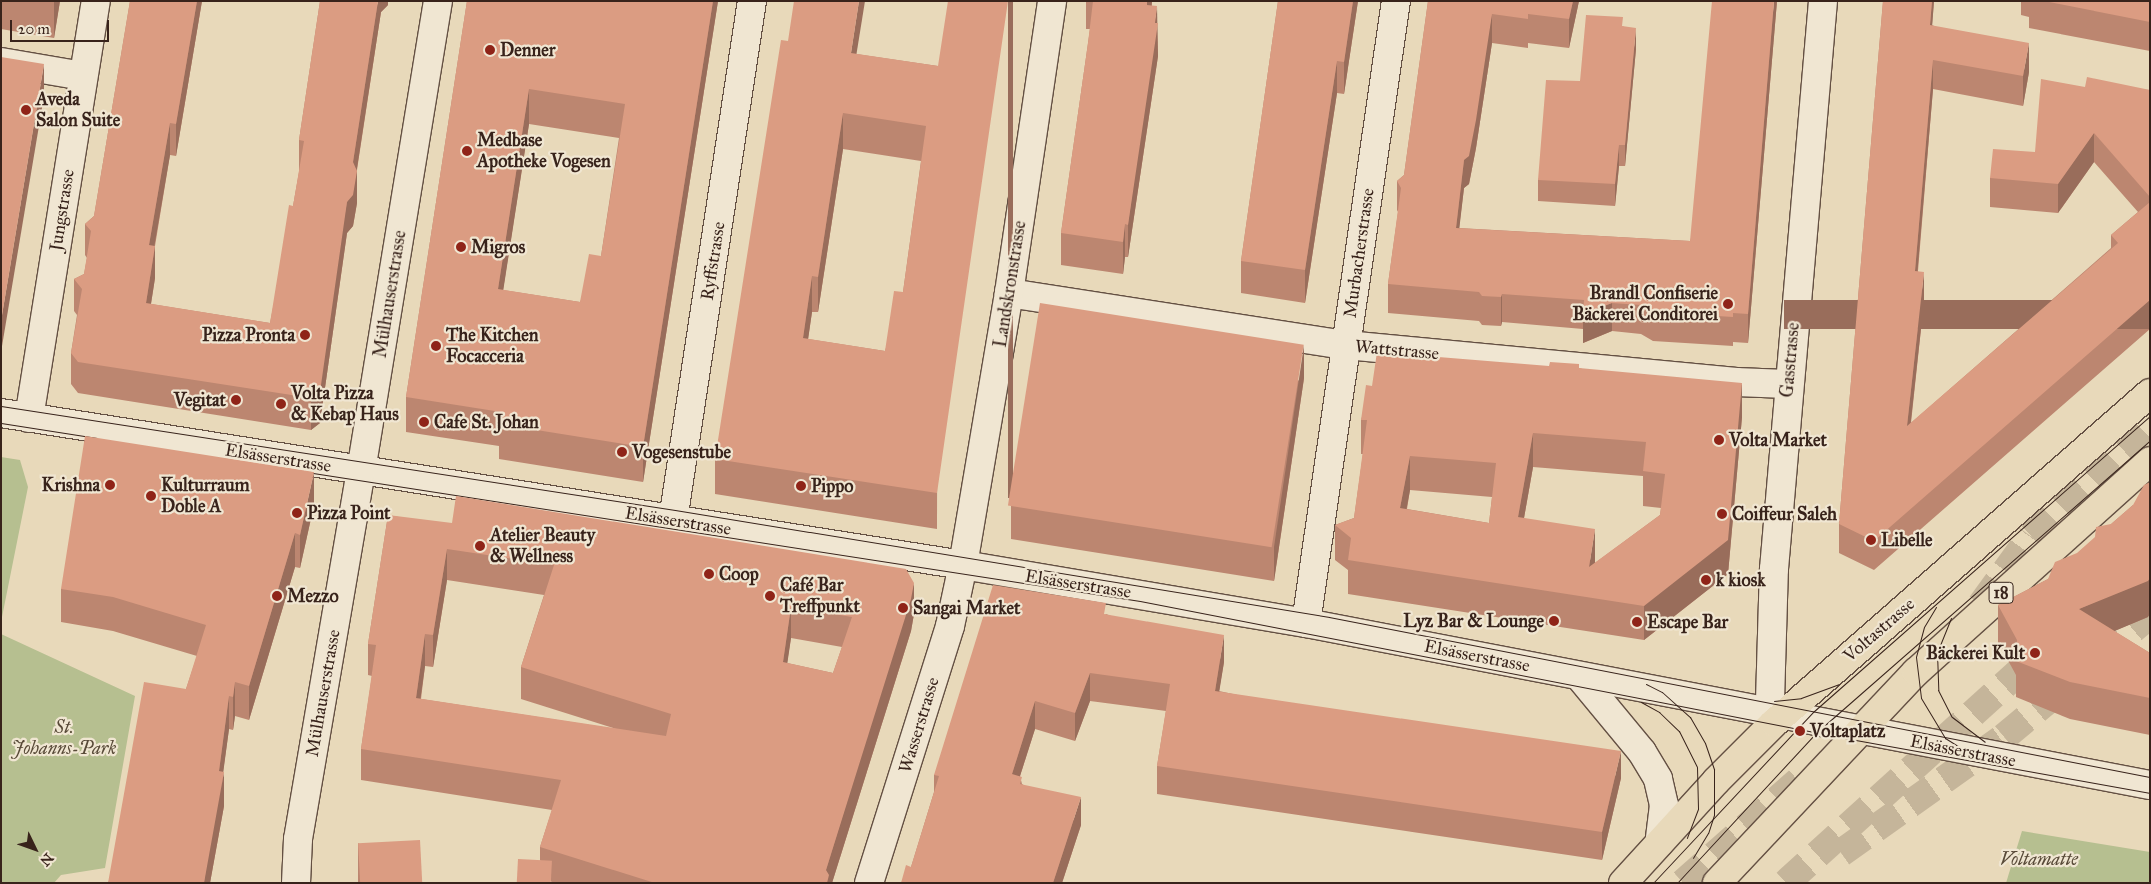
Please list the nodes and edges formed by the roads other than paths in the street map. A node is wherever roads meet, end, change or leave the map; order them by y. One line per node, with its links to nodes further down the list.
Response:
1 (96, 1): 8 (street, Jungstrasse)
2 (438, 1): 16 (street, Mülhauserstrasse)
3 (752, 1): 17 (street, Ryffstrasse)
4 (1052, 1): 9 (street, Landskronstrasse)
5 (1396, 1): 10 (street, Murbacherstrasse)
6 (1823, 1): 11 (street, Gasstrasse)
7 (1, 62): 8 (street)
8 (83, 76): 14 (street, Jungstrasse)
9 (1009, 293): 10 (street, Wattstrasse); 18 (street, Landskronstrasse)
10 (1346, 346): 11 (street, Wattstrasse); 19 (street, Murbacherstrasse)
11 (1787, 384): 21 (street, Gasstrasse)
12 (2150, 393): 21 (main road, Voltastrasse)
13 (1, 413): 14 (street, Elsässerstrasse)
14 (29, 418): 16 (street, Elsässerstrasse)
15 (2150, 461): 22 (main road, 18)
16 (361, 471): 17 (street, Elsässerstrasse); 25 (street, Mülhauserstrasse)
17 (674, 520): 18 (street, Elsässerstrasse)
18 (963, 565): 19 (street, Elsässerstrasse); 26 (street, Wasserstrasse)
19 (1306, 623): 20 (street, Elsässerstrasse)
20 (1580, 677): 21 (street, Elsässerstrasse); 24 (street)
21 (1782, 716): 22 (street, Elsässerstrasse); 24 (main road, Voltastrasse)
22 (1858, 730): 23 (street, Elsässerstrasse); 28 (main road, 18)
23 (2150, 785)
24 (1659, 844): 27 (main road, Voltastrasse)
25 (296, 883)
26 (869, 883)
27 (1623, 883)
28 (1717, 883)

